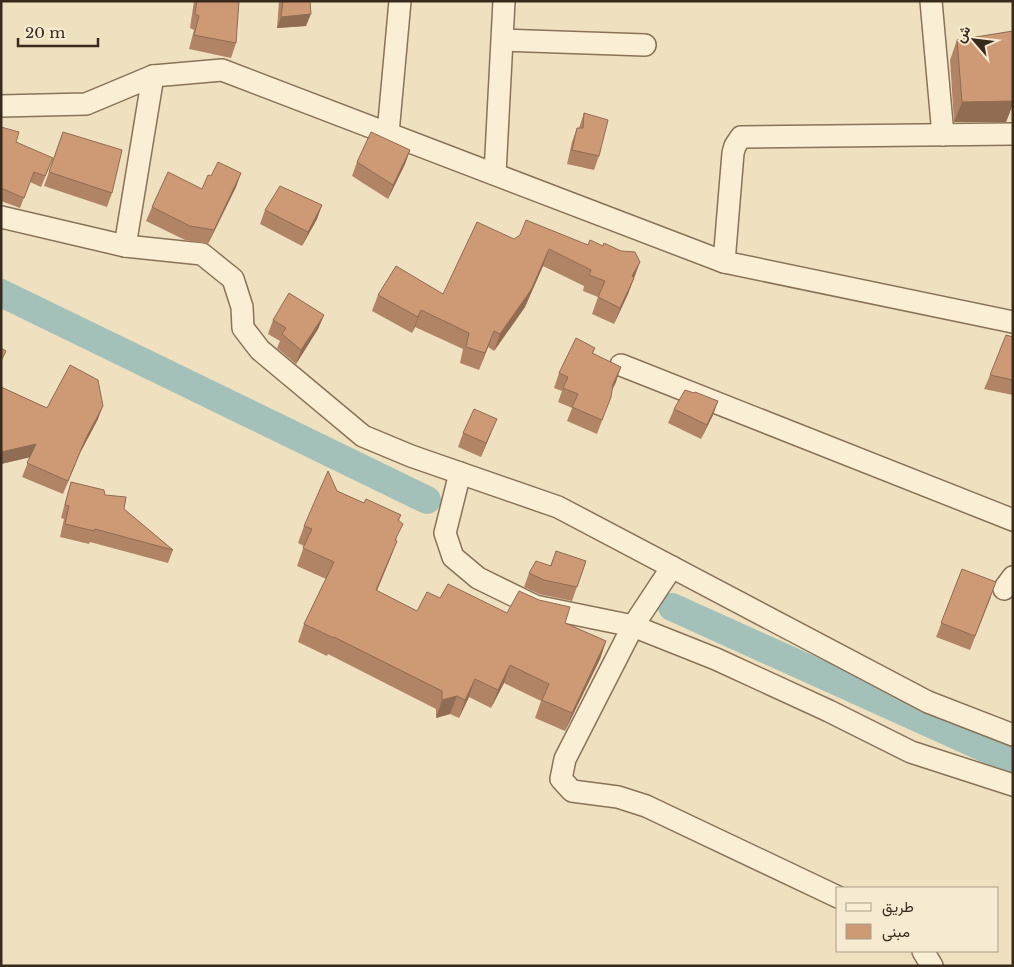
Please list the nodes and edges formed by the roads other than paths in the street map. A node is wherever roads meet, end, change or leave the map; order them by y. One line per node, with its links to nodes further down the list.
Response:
1 (400, 1): 8 (street)
2 (504, 1): 4 (street)
3 (931, 1): 10 (street)
4 (503, 40): 5 (street); 11 (street)
5 (645, 44)
6 (153, 76): 7 (street); 8 (street); 13 (street)
7 (1, 106)
8 (388, 134): 11 (street)
9 (1013, 134): 10 (street)
10 (943, 135): 14 (street)
11 (495, 174): 14 (street)
12 (1, 217): 13 (street)
13 (125, 246): 17 (street)
14 (724, 262): 15 (street)
15 (1013, 322)
16 (621, 365): 18 (street)
17 (460, 473): 19 (street); 20 (street)
18 (1013, 520)
19 (672, 568): 20 (street); 21 (street)
20 (633, 626): 22 (street); 23 (street)
21 (1013, 735)
22 (1013, 785)
23 (836, 896)
24 (924, 952): 25 (street)
25 (932, 966)

